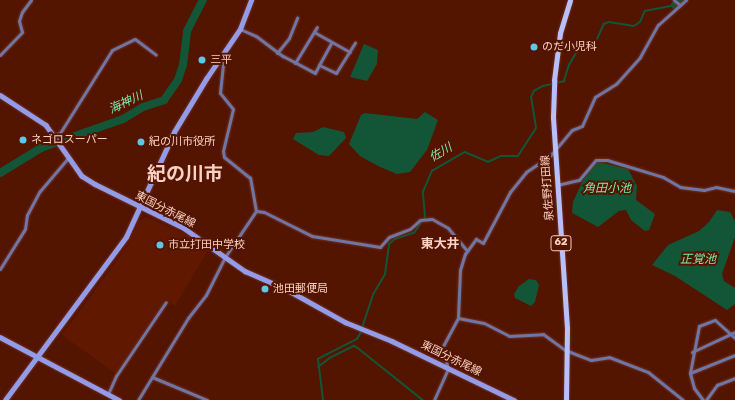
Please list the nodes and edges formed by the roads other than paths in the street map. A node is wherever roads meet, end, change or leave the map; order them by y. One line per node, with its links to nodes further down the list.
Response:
1 (31, 0): 14 (street)
2 (252, 0): 8 (street)
3 (570, 0): 21 (main road, 泉佐野打田線 / 62)
4 (686, 0): 5 (street)
5 (677, 3): 21 (street)
6 (297, 18): 13 (street)
7 (317, 27): 9 (street)
8 (240, 29): 13 (street); 16 (street)
9 (314, 32): 10 (street); 17 (street)
10 (332, 42): 12 (street); 18 (street)
11 (355, 43): 12 (street)
12 (350, 52): 18 (street)
13 (277, 53): 17 (street)
14 (0, 55)
15 (156, 55): 20 (street)
16 (221, 55): 25 (street); 26 (street)
17 (295, 64): 18 (street)
18 (319, 64)
19 (0, 95): 20 (street, 東国分赤尾線)
20 (54, 135): 22 (street, 東国分赤尾線)
21 (555, 149): 23 (main road, 泉佐野打田線 / 62); 27 (street)
22 (68, 158): 25 (street, 東国分赤尾線); 29 (street)
23 (557, 185): 24 (street); 34 (main road, 泉佐野打田線 / 62)
24 (735, 191)
25 (138, 207): 28 (street, 東国分赤尾線); 37 (street)
26 (256, 211): 27 (street); 28 (street)
27 (467, 251): 31 (street)
28 (225, 257): 38 (street, 東国分赤尾線); 40 (street)
29 (0, 269)
30 (166, 302): 42 (street)
31 (458, 318): 34 (street); 38 (street)
32 (734, 335): 35 (street); 35 (street)
33 (0, 337): 37 (street)
34 (568, 351): 49 (main road, 泉佐野打田線 / 62); 50 (street)
35 (692, 352): 39 (street)
36 (735, 356): 39 (street)
37 (36, 358): 42 (street); 43 (street)
38 (448, 368): 47 (street); 48 (street, 東国分赤尾線)
39 (690, 373): 51 (street)
40 (152, 377): 45 (street); 46 (street)
41 (735, 378): 51 (street)
42 (108, 394): 44 (street)
43 (5, 400)
44 (119, 400)
45 (138, 400)
46 (207, 400)
47 (434, 400)
48 (514, 400)
49 (566, 400)
50 (683, 400)
51 (704, 400)

